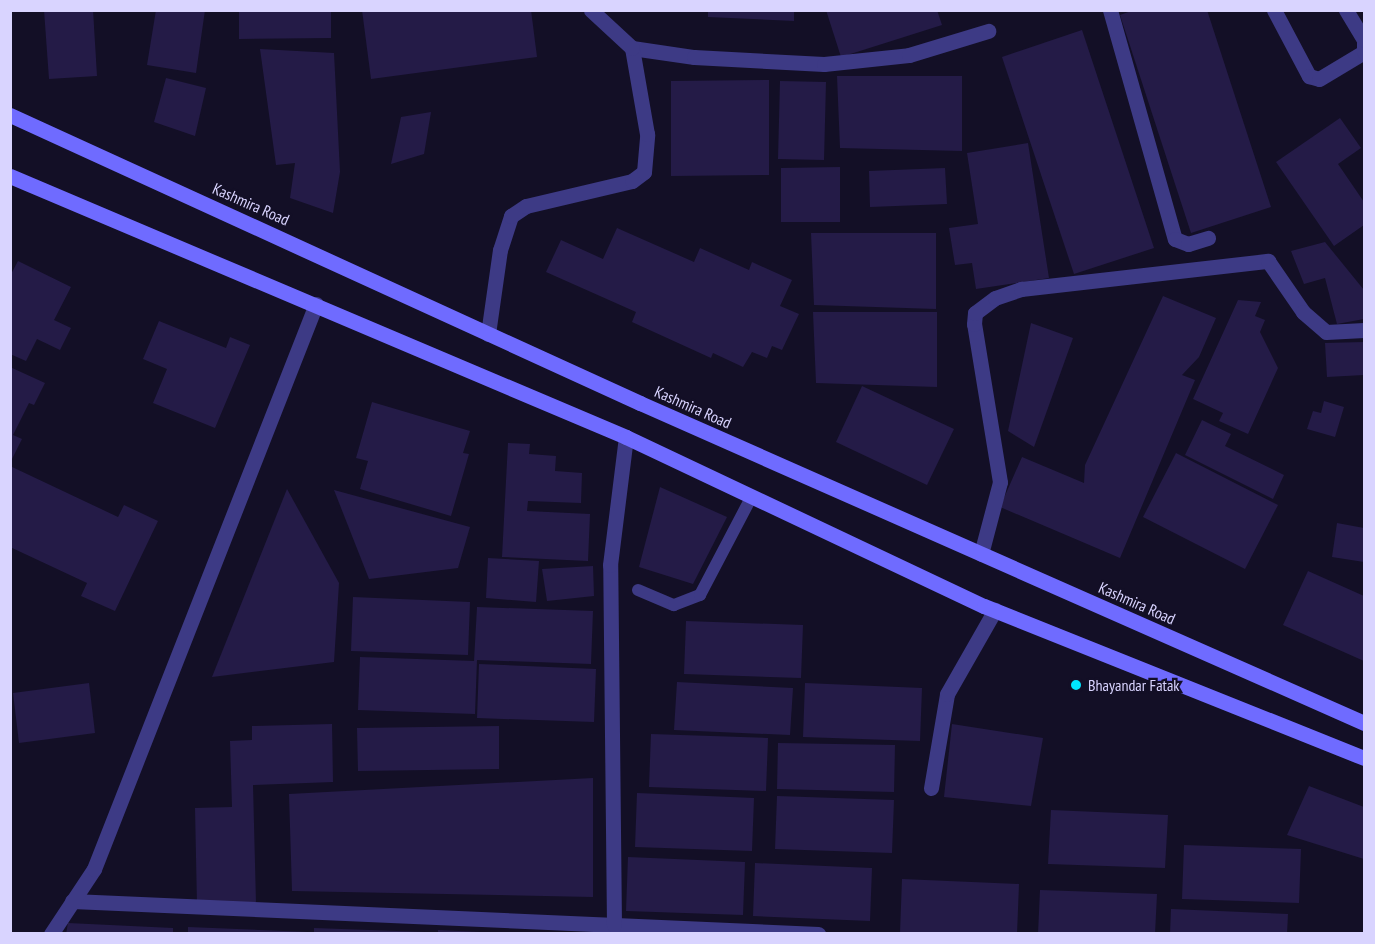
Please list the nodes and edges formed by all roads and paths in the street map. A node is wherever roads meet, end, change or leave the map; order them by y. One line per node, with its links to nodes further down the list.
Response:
1 (591, 10): 6 (street)
2 (1110, 10): 9 (street)
3 (1274, 10): 4 (street)
4 (1346, 10)
5 (988, 31): 6 (street)
6 (632, 48): 12 (street)
7 (10, 115): 12 (main road, Kashmira Road)
8 (10, 176): 10 (main road)
9 (1208, 238)
10 (316, 304): 13 (main road); 21 (street)
11 (1365, 330): 15 (street)
12 (488, 334): 15 (main road, Kashmira Road)
13 (626, 437): 14 (main road); 22 (street)
14 (752, 496): 16 (lane); 17 (main road)
15 (981, 554): 18 (main road, Kashmira Road)
16 (638, 590)
17 (995, 610): 19 (main road); 20 (street)
18 (1365, 723)
19 (1365, 758)
20 (931, 788)
21 (72, 901): 22 (street); 23 (street)
22 (614, 925): 24 (street)
23 (51, 933)
24 (818, 933)

